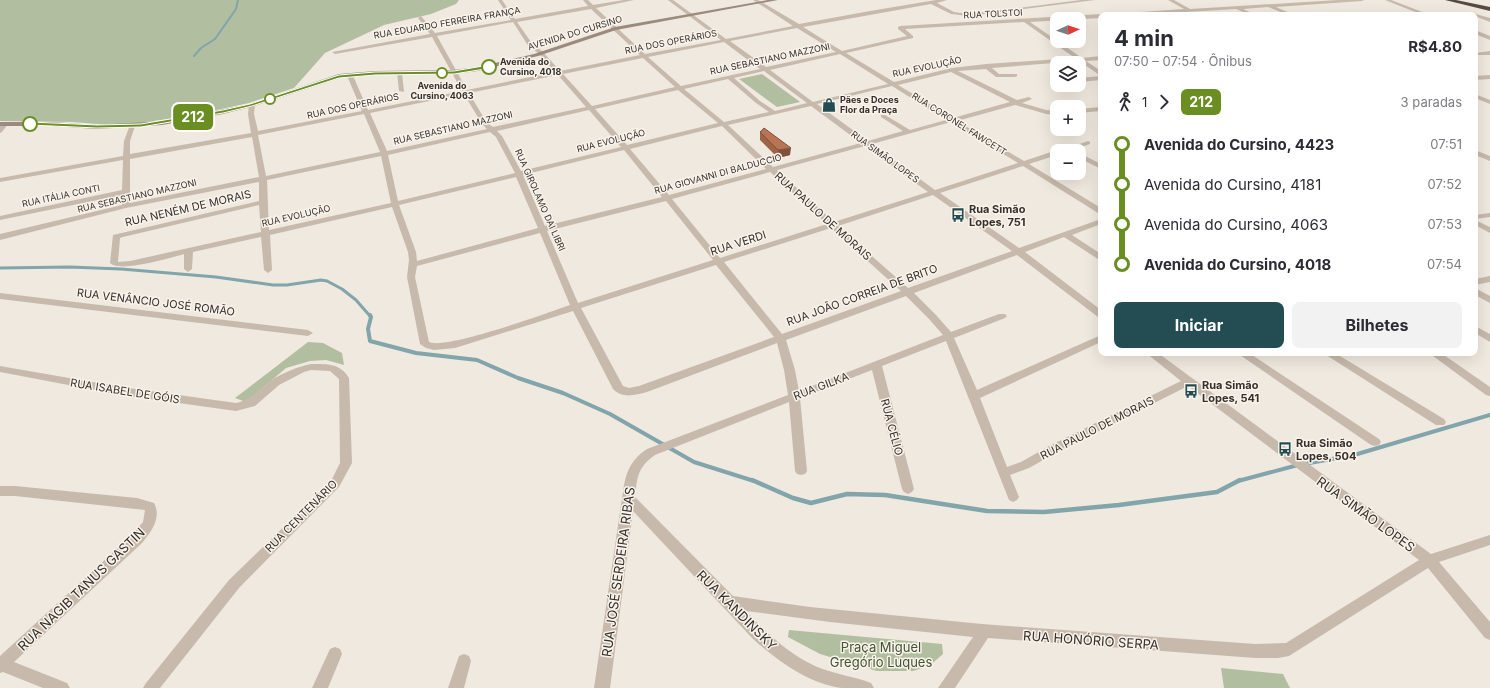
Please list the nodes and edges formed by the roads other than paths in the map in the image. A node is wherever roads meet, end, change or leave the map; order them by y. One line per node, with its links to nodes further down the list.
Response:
1 (500, 0): 35 (street)
2 (585, 0): 19 (street, RUA PAULO DE MORAIS)
3 (632, 0): 19 (street, RUA EDUARDO FERREIRA FRANÇA)
4 (670, 0): 29 (street, RUA SIMÃO LOPES)
5 (755, 0): 16 (street, RUA CORONEL FAWCETT)
6 (776, 0): 16 (main road, AVENIDA DO CURSINO)
7 (945, 0): 15 (street, RUA DOS OPERÁRIOS)
8 (1093, 0): 22 (street)
9 (1170, 0): 23 (street)
10 (1258, 0): 18 (street)
11 (1362, 0): 18 (street)
12 (1387, 0): 28 (street)
13 (1448, 0): 21 (highway)
14 (1473, 0): 17 (highway)
15 (932, 2): 22 (street); 36 (street, RUA DOS OPERÁRIOS)
16 (760, 3): 29 (main road, AVENIDA DO CURSINO); 36 (street, RUA CORONEL FAWCETT)
17 (1490, 4)
18 (1269, 5): 20 (street); 27 (street)
19 (592, 7): 35 (street, RUA EDUARDO FERREIRA FRANÇA); 37 (street, RUA PAULO DE MORAIS)
20 (1236, 7): 23 (street); 26 (street)
21 (1490, 9)
22 (1011, 10): 33 (street)
23 (1190, 10): 24 (street); 25 (street)
24 (1160, 12)
25 (1194, 12)
26 (1247, 12)
27 (1285, 12)
28 (1418, 12)
29 (691, 16): 37 (main road, AVENIDA DO CURSINO); 44 (street, RUA SIMÃO LOPES)
30 (1098, 16): 33 (street, RUA TOLSTOI)
31 (1478, 16): 34 (street)
32 (421, 18): 41 (street, RUA GIROLAMO DAI LIBRI)
33 (1025, 20): 42 (street, RUA TOLSTOI); 51 (street)
34 (1490, 20)
35 (513, 21): 41 (street, RUA EDUARDO FERREIRA FRANÇA); 48 (street)
36 (799, 27): 44 (street, RUA DOS OPERÁRIOS); 46 (street, RUA CORONEL FAWCETT)
37 (615, 29): 48 (main road, AVENIDA DO CURSINO); 50 (street, RUA PAULO DE MORAIS)
38 (1490, 30): 39 (street)
39 (1478, 32)
40 (1478, 33): 43 (street)
41 (434, 35): 45 (street, RUA EDUARDO FERREIRA FRANÇA); 59 (street, RUA GIROLAMO DAI LIBRI)
42 (910, 37): 46 (street, RUA SEBASTIANO MAZZONI)
43 (1490, 38)
44 (725, 41): 50 (street, RUA DOS OPERÁRIOS); 57 (street, RUA SIMÃO LOPES)
45 (335, 52)
46 (842, 53): 57 (street, RUA SEBASTIANO MAZZONI); 70 (street, RUA CORONEL FAWCETT)
47 (1490, 53): 49 (street)
48 (541, 54): 59 (main road, AVENIDA DO CURSINO); 62 (street)
49 (1478, 54)
50 (644, 56): 62 (street, RUA DOS OPERÁRIOS); 71 (street, RUA PAULO DE MORAIS)
51 (1074, 56)
52 (1098, 58): 53 (street, RUA EVOLUÇÃO)
53 (1086, 59)
54 (1050, 62): 56 (street, RUA EVOLUÇÃO)
55 (1086, 64): 60 (street)
56 (986, 66): 58 (street, RUA EVOLUÇÃO); 63 (street)
57 (765, 70): 64 (street, RUA SEBASTIANO MAZZONI); 78 (street, RUA SIMÃO LOPES)
58 (952, 70): 70 (street, RUA EVOLUÇÃO); 77 (street)
59 (454, 72): 61 (main road, AVENIDA DO CURSINO); 73 (street, RUA GIROLAMO DAI LIBRI)
60 (1098, 72)
61 (399, 73): 72 (street); 79 (main road, AVENIDA DO CURSINO)
62 (559, 73): 73 (street, RUA DOS OPERÁRIOS); 80 (street)
63 (1015, 75)
64 (729, 77): 71 (street, RUA SEBASTIANO MAZZONI); 85 (street)
65 (1490, 77): 68 (street)
66 (351, 78): 84 (street)
67 (1098, 78): 69 (street)
68 (1478, 78)
69 (1086, 79)
70 (893, 84): 78 (street, RUA EVOLUÇÃO); 87 (street, RUA CORONEL FAWCETT)
71 (680, 88): 80 (street, RUA SEBASTIANO MAZZONI); 89 (street, RUA PAULO DE MORAIS)
72 (402, 91)
73 (465, 91): 84 (street, RUA DOS OPERÁRIOS); 91 (street, RUA GIROLAMO DAI LIBRI)
74 (1478, 97): 76 (street)
75 (1029, 99): 77 (street, RUA GIOVANNI DI BALDUCCIO)
76 (1490, 102)
77 (1018, 103): 83 (street); 87 (street, RUA GIOVANNI DI BALDUCCIO)
78 (812, 104): 85 (street, RUA EVOLUÇÃO); 96 (street, RUA SIMÃO LOPES)
79 (252, 105): 90 (main road, AVENIDA DO CURSINO); 94 (street)
80 (588, 108): 91 (street, RUA SEBASTIANO MAZZONI); 98 (street)
81 (1098, 109): 82 (street)
82 (1086, 110)
83 (1050, 112)
84 (367, 113): 94 (street, RUA DOS OPERÁRIOS); 99 (street)
85 (774, 113): 89 (street, RUA EVOLUÇÃO)
86 (883, 116): 93 (street)
87 (953, 121): 93 (street, RUA GIOVANNI DI BALDUCCIO); 105 (street, RUA CORONEL FAWCETT)
88 (2, 124): 90 (main road, AVENIDA DO CURSINO); 92 (street)
89 (723, 124): 98 (street, RUA EVOLUÇÃO); 107 (street, RUA PAULO DE MORAIS)
90 (132, 126): 102 (street)
91 (490, 129): 99 (street, RUA SEBASTIANO MAZZONI); 108 (street, RUA GIROLAMO DAI LIBRI)
92 (0, 131)
93 (908, 132): 96 (street, RUA GIOVANNI DI BALDUCCIO)
94 (255, 134): 102 (street, RUA DOS OPERÁRIOS); 109 (street)
95 (1088, 143): 97 (street)
96 (867, 144): 107 (street, RUA GIOVANNI DI BALDUCCIO); 112 (street, RUA SIMÃO LOPES)
97 (1085, 144)
98 (625, 148): 108 (street, RUA EVOLUÇÃO); 113 (street)
99 (384, 153): 109 (street, RUA SEBASTIANO MAZZONI); 115 (street)
100 (1478, 153): 104 (street)
101 (1050, 155): 105 (street, RUA VERDI)
102 (128, 158): 110 (street, RUA DOS OPERÁRIOS); 111 (street)
103 (1086, 159): 106 (street)
104 (1490, 159)
105 (1023, 164): 112 (street, RUA VERDI); 117 (street, RUA CORONEL FAWCETT)
106 (1098, 165)
107 (771, 170): 113 (street, RUA GIOVANNI DI BALDUCCIO); 122 (street, RUA PAULO DE MORAIS)
108 (520, 173): 115 (street, RUA EVOLUÇÃO); 124 (street, RUA GIROLAMO DAI LIBRI)
109 (263, 177): 114 (street); 116 (street, RUA SEBASTIANO MAZZONI)
110 (0, 180)
111 (126, 192): 116 (street); 120 (street, RUA ITÁLIA CONTI)
112 (933, 192): 122 (street, RUA VERDI); 130 (street, RUA SIMÃO LOPES)
113 (668, 198): 124 (street, RUA GIOVANNI DI BALDUCCIO); 132 (street)
114 (263, 202): 126 (street); 134 (street, RUA NENÉM DE MORAIS)
115 (395, 204): 126 (street, RUA EVOLUÇÃO); 133 (street)
116 (126, 206): 128 (street, RUA SEBASTIANO MAZZONI)
117 (1098, 209)
118 (1490, 215): 119 (street)
119 (1478, 217)
120 (0, 218)
121 (1098, 222): 127 (street, RUA JOÃO CORREIA DE BRITO)
122 (832, 224): 132 (street, RUA VERDI); 139 (street, RUA PAULO DE MORAIS)
123 (1478, 224): 125 (street)
124 (544, 229): 133 (street, RUA GIOVANNI DI BALDUCCIO); 143 (street, RUA GIROLAMO DAI LIBRI)
125 (1490, 231)
126 (266, 233): 129 (street, RUA EVOLUÇÃO); 136 (street)
127 (1065, 234): 130 (street, RUA JOÃO CORREIA DE BRITO); 131 (street)
128 (0, 237)
129 (189, 250): 134 (street, RUA EVOLUÇÃO); 135 (street)
130 (1018, 251): 139 (street, RUA JOÃO CORREIA DE BRITO); 144 (street, RUA SIMÃO LOPES)
131 (1098, 256)
132 (717, 260): 143 (street, RUA VERDI); 149 (street)
133 (412, 265): 143 (street, RUA VERDI)
134 (122, 266)
135 (188, 269)
136 (268, 270)
137 (1490, 279): 138 (street)
138 (1478, 281)
139 (907, 293): 148 (street, RUA PAULO DE MORAIS); 149 (street, RUA JOÃO CORREIA DE BRITO)
140 (1478, 293): 142 (street)
141 (0, 296): 147 (street, RUA VENÂNCIO JOSÉ ROMÃO)
142 (1490, 300)
143 (575, 306): 159 (street, RUA GIROLAMO DAI LIBRI)
144 (1098, 313)
145 (1002, 316): 148 (street, RUA GILKA)
146 (1478, 331): 151 (street)
147 (308, 333)
148 (950, 336): 156 (street, RUA GILKA); 161 (street, RUA PAULO DE MORAIS)
149 (780, 338): 159 (street, RUA JOÃO CORREIA DE BRITO); 162 (street)
150 (1098, 339): 161 (street)
151 (1490, 339)
152 (1155, 356): 158 (street, RUA SIMÃO LOPES)
153 (1246, 356): 165 (street)
154 (1333, 356): 164 (street)
155 (1438, 356): 160 (street)
156 (876, 365): 162 (street, RUA GILKA); 169 (street, RUA CÉLIO)
157 (0, 369): 163 (street, RUA ISABEL DE GÓIS)
158 (1189, 381): 168 (street, RUA PAULO DE MORAIS); 174 (street, RUA SIMÃO LOPES)
159 (631, 392)
160 (1490, 392)
161 (974, 396): 168 (street, RUA PAULO DE MORAIS)
162 (794, 397): 166 (street, RUA GILKA); 167 (street)
163 (251, 402): 182 (street, RUA CENTENÁRIO)
164 (1440, 422)
165 (1375, 442)
166 (646, 455): 172 (street, RUA JOSÉ SERDEIRA RIBAS)
167 (802, 471)
168 (1004, 473): 171 (street, RUA PAULO DE MORAIS)
169 (908, 489)
170 (0, 491): 180 (street, RUA NAGIB TANUS GASTIN)
171 (1013, 497)
172 (629, 499): 175 (street, RUA KANDINSKY); 185 (street, RUA JOSÉ SERDEIRA RIBAS)
173 (1490, 540): 174 (street, RUA HONÓRIO SERPA)
174 (1429, 560): 176 (street, RUA HONÓRIO SERPA); 177 (street, RUA SIMÃO LOPES)
175 (729, 602): 176 (street, RUA HONÓRIO SERPA); 186 (street, RUA KANDINSKY)
176 (984, 632): 187 (street)
177 (1490, 633)
178 (335, 654): 183 (street)
179 (464, 661): 184 (street)
180 (1, 665): 181 (street)
181 (62, 688)
182 (151, 688)
183 (320, 688)
184 (456, 688)
185 (602, 688)
186 (866, 688)
187 (946, 688)

